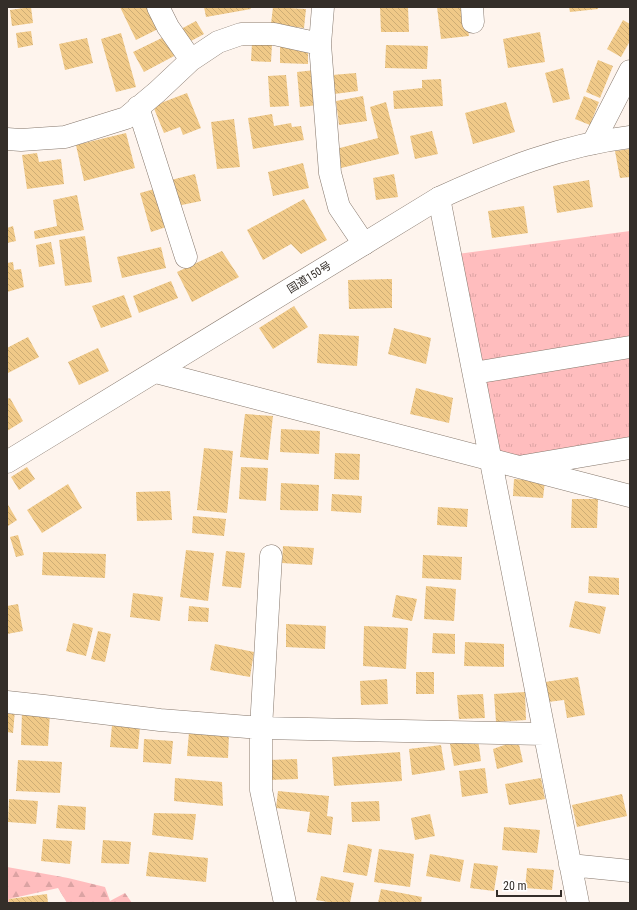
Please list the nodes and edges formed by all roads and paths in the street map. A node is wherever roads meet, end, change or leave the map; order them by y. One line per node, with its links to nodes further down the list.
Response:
1 (158, 7): 4 (main road)
2 (322, 7): 3 (main road)
3 (320, 44): 4 (main road); 11 (main road)
4 (191, 60): 6 (main road)
5 (630, 71): 9 (main road)
6 (138, 107): 8 (main road); 12 (main road)
7 (630, 137): 9 (main road, 国道150号)
8 (7, 139)
9 (593, 143): 10 (main road, 国道150号)
10 (439, 198): 11 (main road, 国道150号); 15 (main road)
11 (364, 244): 14 (main road, 国道150号)
12 (186, 258)
13 (630, 347): 15 (main road)
14 (156, 372): 17 (main road); 18 (main road, 国道150号)
15 (474, 373): 17 (main road)
16 (630, 448): 19 (main road)
17 (490, 460): 19 (main road); 24 (main road)
18 (7, 462)
19 (515, 467): 20 (main road)
20 (630, 496)
21 (271, 556): 23 (main road)
22 (7, 702): 23 (main road)
23 (261, 728): 24 (main road); 27 (main road)
24 (544, 734): 25 (main road)
25 (570, 866): 26 (main road); 28 (main road)
26 (630, 871)
27 (285, 903)
28 (578, 903)

